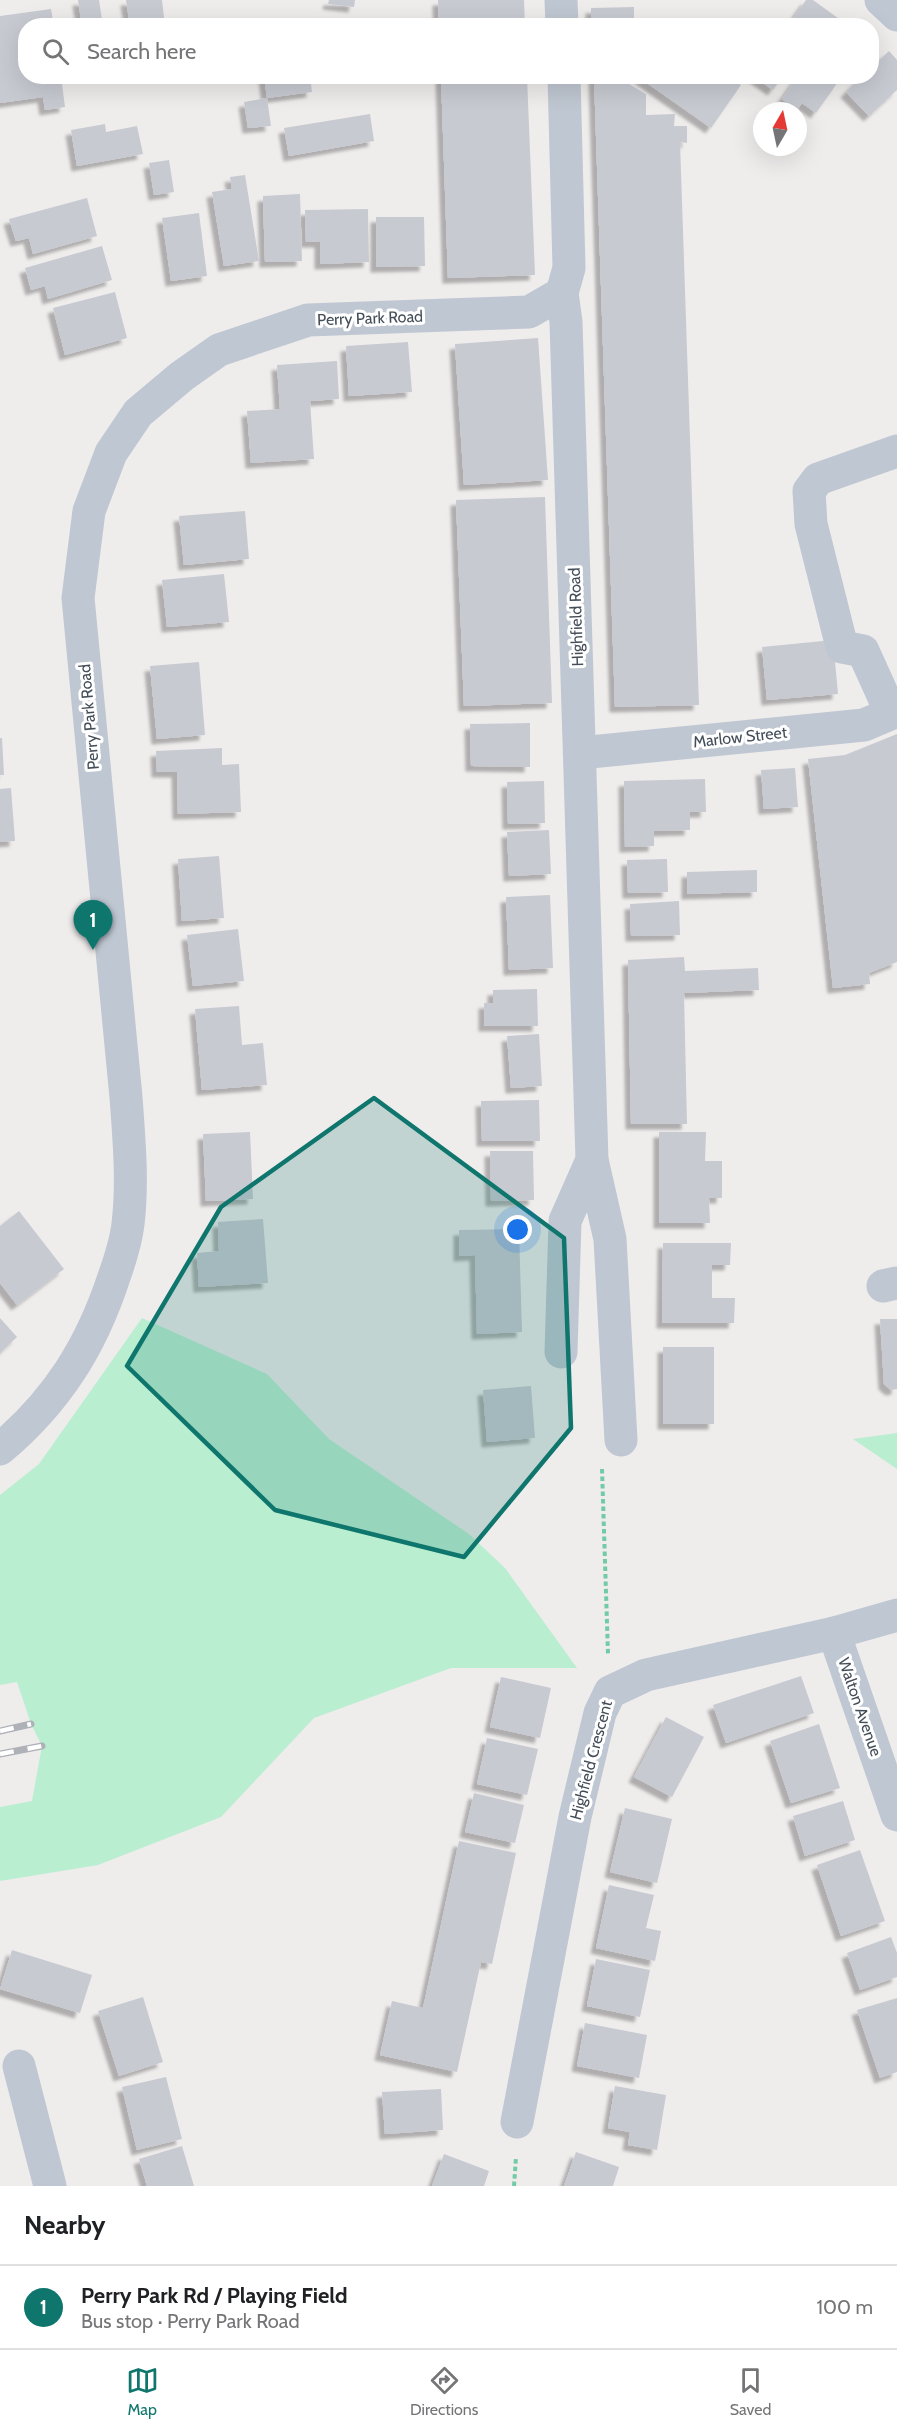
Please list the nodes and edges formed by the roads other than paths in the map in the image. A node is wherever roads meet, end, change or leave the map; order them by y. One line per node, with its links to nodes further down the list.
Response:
1 (561, 0): 4 (street)
2 (881, 0): 3 (street)
3 (897, 15)
4 (562, 18)
5 (564, 84): 6 (street, Highfield Road)
6 (562, 293): 9 (street, Highfield Road); 13 (street, Perry Park Road)
7 (897, 451): 8 (street)
8 (894, 712): 9 (street, Marlow Street)
9 (580, 753): 10 (street, Highfield Road)
10 (592, 1160): 11 (street); 12 (street, Highfield Road)
11 (561, 1352)
12 (621, 1440)
13 (0, 1449)
14 (897, 1615): 15 (street, Highfield Crescent)
15 (834, 1633): 16 (street, Walton Avenue); 18 (street, Highfield Crescent)
16 (897, 1815)
17 (19, 2066): 19 (street)
18 (517, 2122)
19 (50, 2186)

